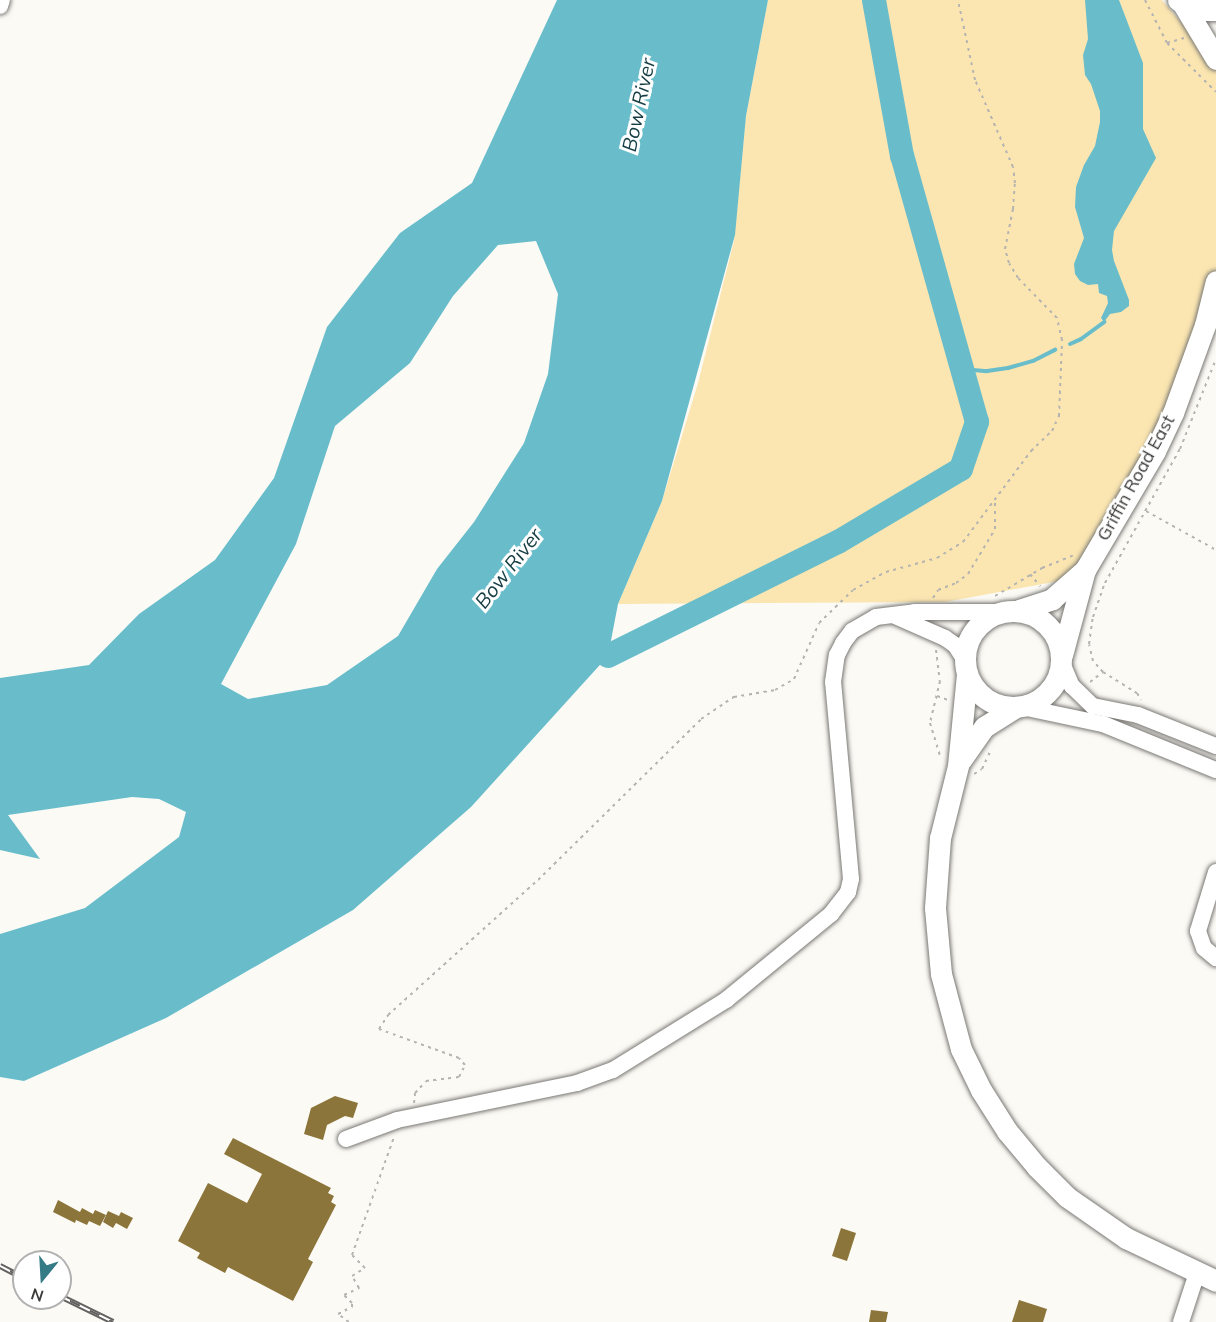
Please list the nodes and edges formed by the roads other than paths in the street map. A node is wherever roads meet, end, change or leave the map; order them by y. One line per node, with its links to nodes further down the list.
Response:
1 (3, 0): 3 (street)
2 (1180, 2): 4 (main road); 5 (main road)
3 (0, 6)
4 (1216, 10)
5 (1216, 59)
6 (1216, 281): 7 (main road, Griffin Road East)
7 (1085, 570): 8 (main road, Griffin Road East); 10 (main road, Griffin Road East)
8 (1003, 607): 9 (street); 10 (main road); 11 (main road)
9 (891, 615): 11 (street); 18 (street)
10 (1062, 659): 12 (main road); 13 (street)
11 (966, 667): 12 (main road); 14 (main road)
12 (1018, 707): 14 (main road); 15 (street)
13 (1216, 746)
14 (950, 763): 19 (main road)
15 (1216, 770)
16 (1216, 872): 17 (street)
17 (1216, 958)
18 (346, 1139)
19 (1206, 1277): 20 (street)
20 (1181, 1322)

